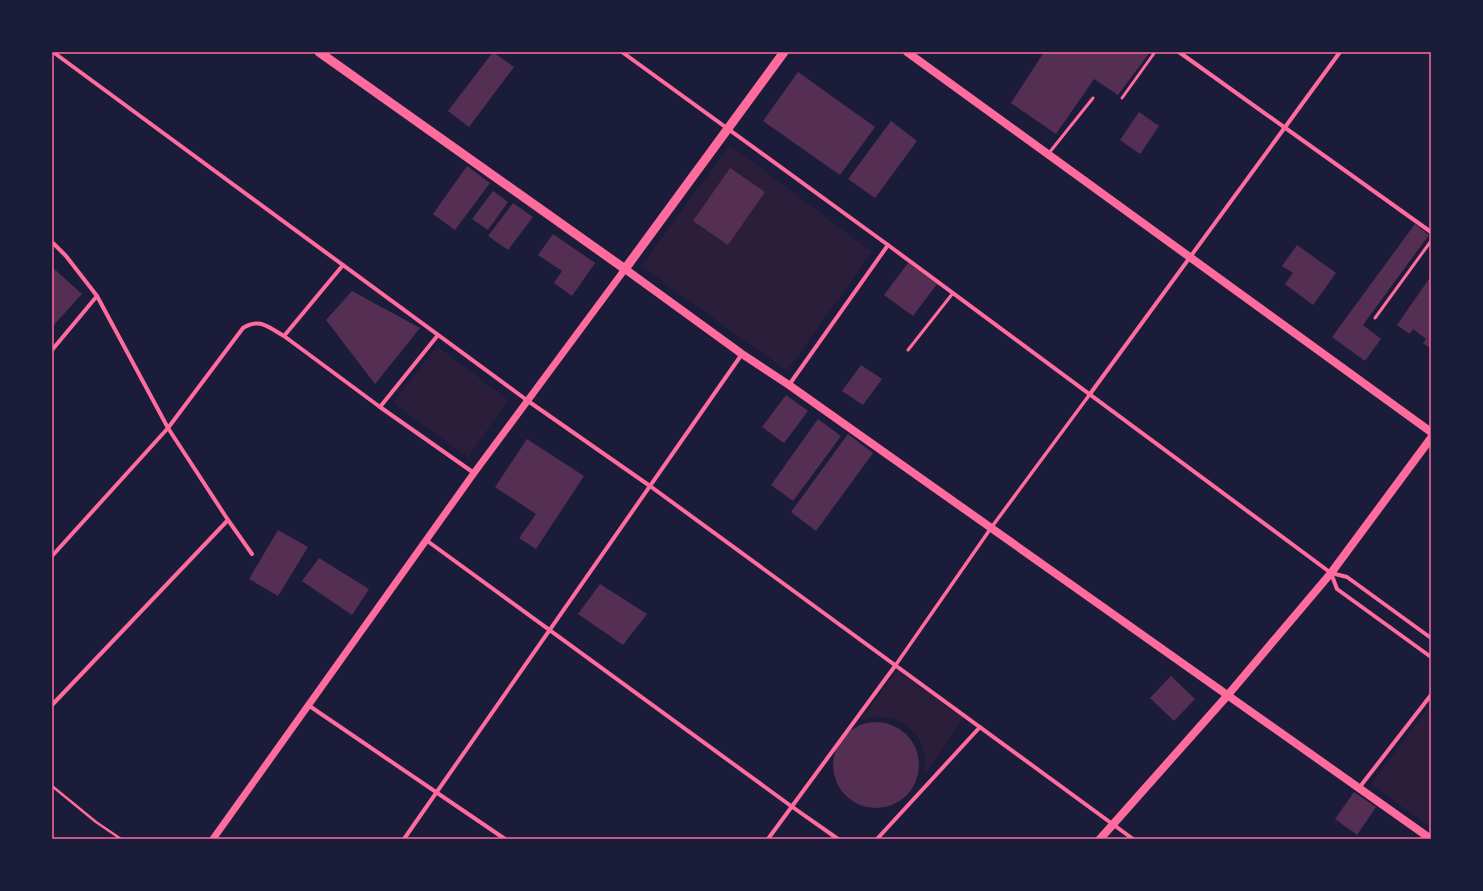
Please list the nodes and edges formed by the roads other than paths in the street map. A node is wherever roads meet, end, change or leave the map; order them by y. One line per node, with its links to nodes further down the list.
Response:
1 (53, 52): 19 (street)
2 (319, 52): 20 (main road)
3 (622, 52): 12 (street)
4 (784, 52): 12 (main road)
5 (907, 52): 13 (main road)
6 (1155, 52): 10 (lane)
7 (1179, 52): 11 (street)
8 (1340, 52): 11 (street)
9 (1093, 98): 13 (lane)
10 (1122, 98)
11 (1284, 128): 14 (street); 18 (street)
12 (727, 130): 17 (street); 20 (main road)
13 (1048, 154): 18 (main road)
14 (1431, 232)
15 (1431, 241): 23 (lane)
16 (52, 242): 22 (street)
17 (888, 245): 21 (street); 29 (street)
18 (1190, 258): 30 (street); 34 (main road)
19 (343, 265): 24 (street); 25 (street)
20 (625, 269): 28 (main road); 31 (street)
21 (953, 293): 27 (lane); 30 (street)
22 (97, 296): 26 (street); 33 (street)
23 (1375, 318)
24 (438, 335): 31 (street); 32 (street)
25 (284, 336): 32 (street); 33 (street)
26 (52, 350)
27 (908, 350)
28 (742, 354): 29 (main road); 37 (street)
29 (789, 385): 39 (main road)
30 (1090, 394): 39 (street); 43 (street)
31 (528, 401): 36 (street); 37 (street)
32 (380, 407): 36 (street)
33 (168, 428): 38 (street); 42 (street)
34 (1431, 432)
35 (1431, 438): 43 (main road)
36 (474, 473): 40 (street)
37 (650, 486): 44 (street); 47 (street)
38 (228, 520): 41 (street); 50 (street)
39 (991, 528): 47 (street); 49 (main road)
40 (426, 540): 44 (street); 51 (street)
41 (252, 554)
42 (52, 556)
43 (1331, 573): 45 (street); 46 (street); 49 (main road)
44 (550, 630): 54 (street); 55 (street)
45 (1431, 638)
46 (1431, 657)
47 (895, 666): 52 (street); 55 (street)
48 (1431, 695): 53 (street)
49 (1226, 696): 53 (main road); 56 (main road)
50 (52, 705)
51 (308, 705): 54 (street); 57 (street)
52 (980, 728): 56 (street); 62 (street)
53 (1359, 789): 65 (main road)
54 (436, 792): 58 (street); 59 (street)
55 (791, 806): 60 (street); 61 (street)
56 (1113, 824): 63 (main road); 64 (street)
57 (213, 839)
58 (404, 839)
59 (505, 839)
60 (768, 839)
61 (838, 839)
62 (877, 839)
63 (1100, 839)
64 (1133, 839)
65 (1431, 839)

